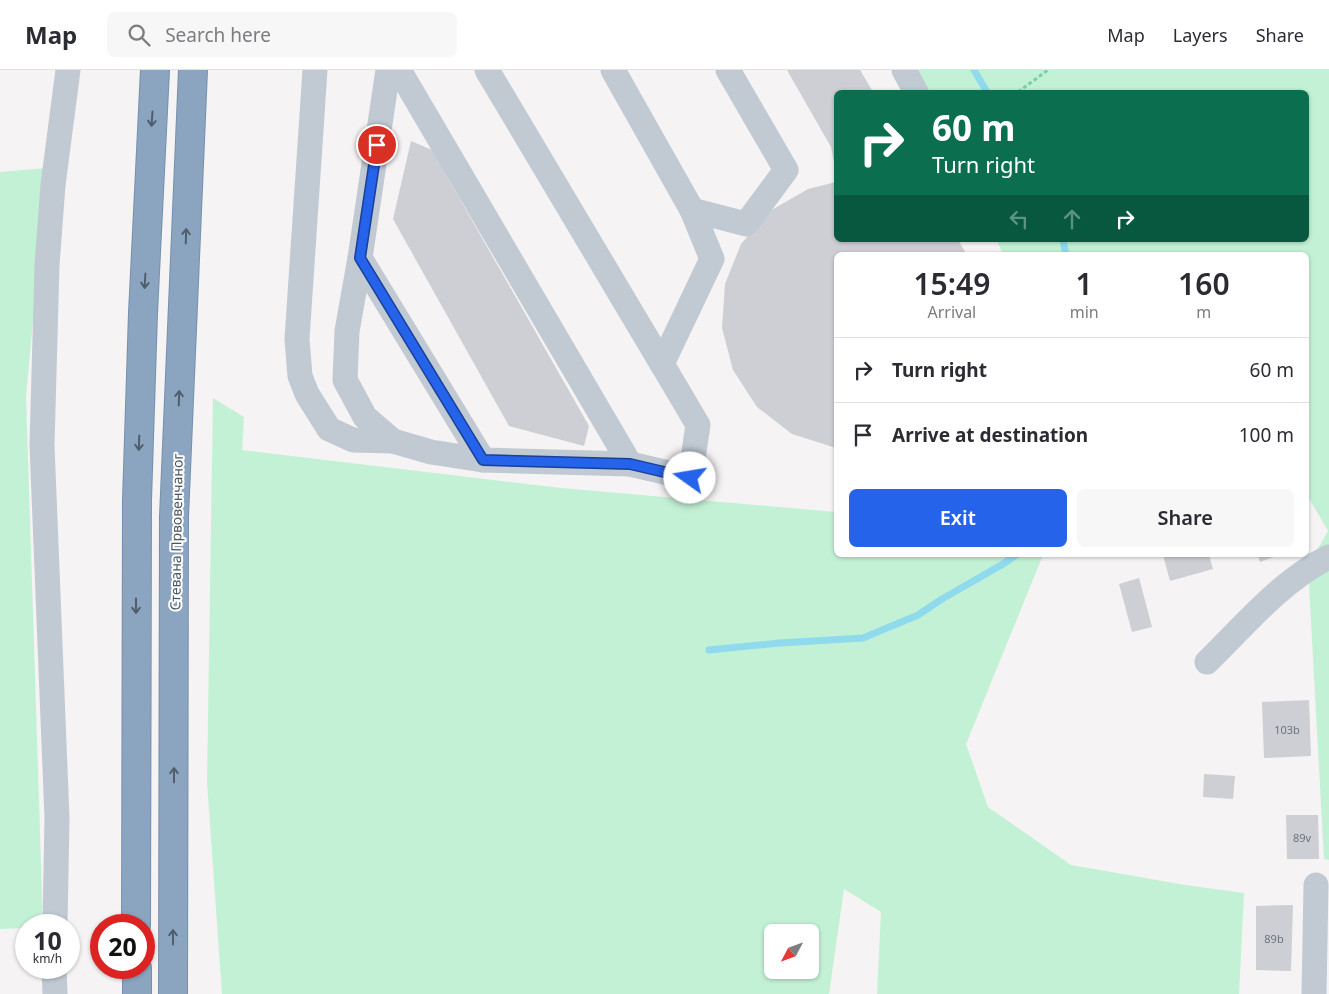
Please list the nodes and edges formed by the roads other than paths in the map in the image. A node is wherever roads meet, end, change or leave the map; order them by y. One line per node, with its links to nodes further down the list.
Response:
1 (68, 70): 21 (lane)
2 (156, 70): 22 (highway, one-way to 22)
3 (193, 70): 25 (highway, Стевана Првовенчаног, one-way to 3)
4 (315, 70): 15 (lane)
5 (388, 70): 13 (lane)
6 (399, 70): 17 (lane)
7 (487, 70): 14 (lane)
8 (613, 70): 12 (lane)
9 (728, 70): 12 (lane)
10 (904, 70): 11 (lane)
11 (915, 90)
12 (692, 210): 14 (lane)
13 (360, 258): 15 (lane); 16 (lane)
14 (662, 364): 17 (lane)
15 (392, 441): 16 (lane)
16 (483, 460): 17 (lane)
17 (630, 464)
18 (1329, 556): 19 (lane)
19 (1207, 662)
20 (1316, 885): 28 (lane)
21 (55, 914)
22 (136, 914)
23 (54, 979): 26 (lane)
24 (136, 979): 27 (highway)
25 (175, 991)
26 (55, 994)
27 (137, 994)
28 (1314, 994)

